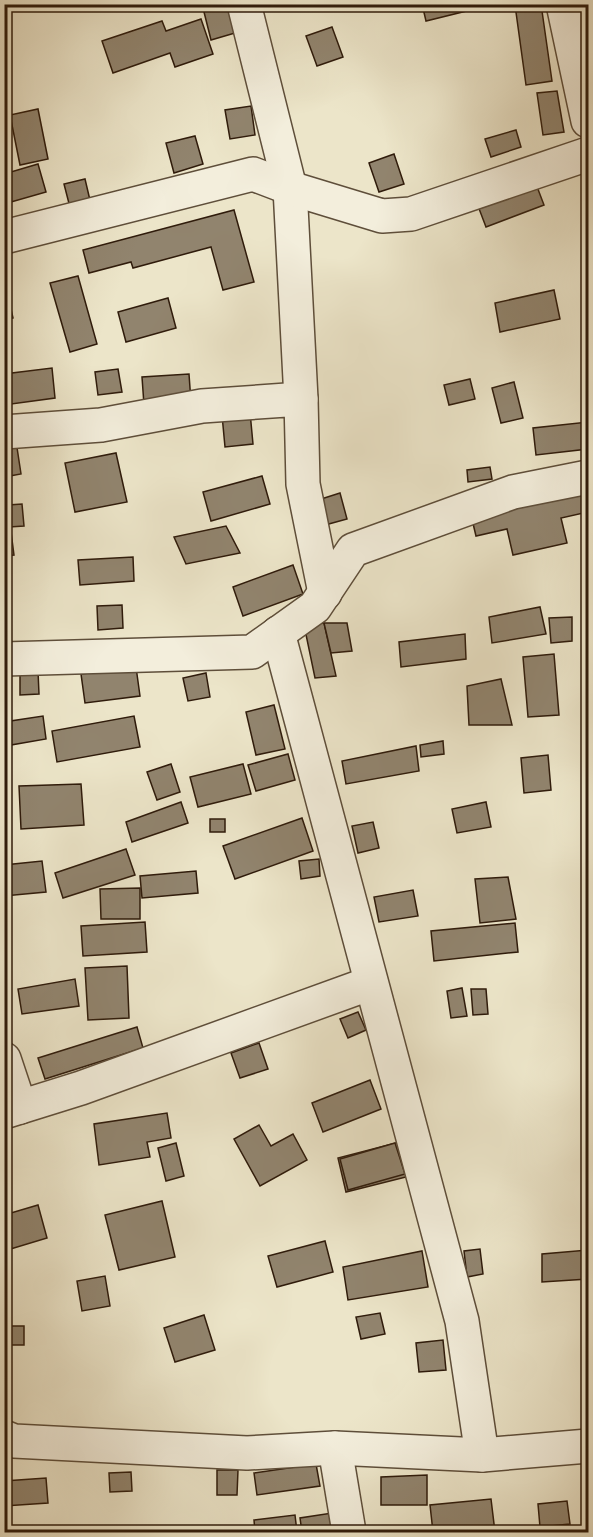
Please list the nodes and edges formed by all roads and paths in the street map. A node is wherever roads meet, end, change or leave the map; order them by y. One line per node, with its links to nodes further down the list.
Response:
1 (244, 4): 5 (street)
2 (563, 4): 3 (street)
3 (588, 121)
4 (588, 154): 5 (street)
5 (290, 188): 6 (street); 7 (street)
6 (4, 237)
7 (301, 399): 8 (street); 10 (street)
8 (4, 432)
9 (588, 477): 10 (street)
10 (325, 593): 11 (street)
11 (278, 633): 12 (street); 13 (street)
12 (4, 658)
13 (371, 983): 15 (street); 19 (street)
14 (4, 1059): 15 (street)
15 (12, 1110)
16 (4, 1437): 18 (street)
17 (588, 1446): 19 (street)
18 (335, 1448): 19 (street); 20 (street)
19 (482, 1455)
20 (350, 1533)

